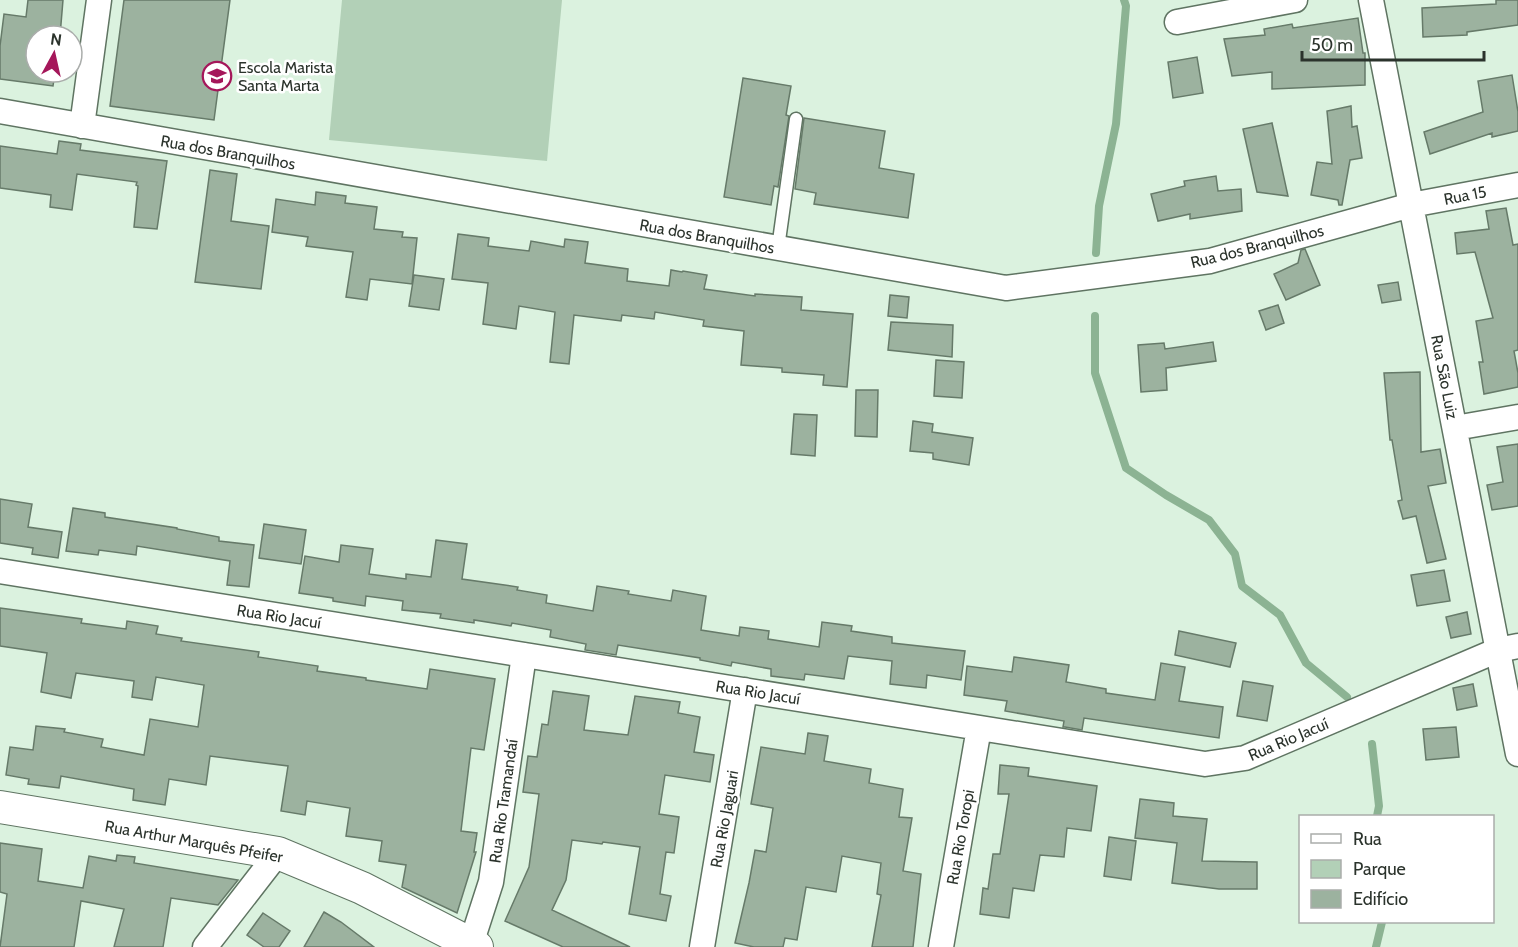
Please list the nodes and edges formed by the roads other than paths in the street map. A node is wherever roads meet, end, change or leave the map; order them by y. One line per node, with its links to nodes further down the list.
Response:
1 (99, 0): 7 (street)
2 (1295, 0): 4 (street)
3 (1371, 0): 9 (street, Rua São Luiz)
4 (1177, 22)
5 (0, 111): 7 (street, Rua dos Branquilhos)
6 (796, 119): 10 (lane)
7 (82, 126): 10 (street, Rua dos Branquilhos)
8 (1518, 185): 9 (street, Rua 15)
9 (1411, 205): 10 (street, Rua dos Branquilhos); 12 (street, Rua São Luiz)
10 (778, 248)
11 (1518, 417): 12 (street)
12 (1455, 429): 14 (street, Rua São Luiz)
13 (0, 571): 15 (street, Rua Rio Jacuí)
14 (1508, 648): 17 (street, Rua Rio Jacuí); 18 (street, Rua São Luiz)
15 (524, 655): 16 (street, Rua Rio Jacuí); 21 (street, Rua Rio Tramandaí)
16 (746, 690): 17 (street, Rua Rio Jacuí); 23 (street, Rua Rio Jaguari)
17 (978, 728): 24 (street, Rua Rio Toropi)
18 (1518, 754)
19 (0, 807): 20 (street, Rua Arthur Marquês Pfeifer)
20 (278, 853): 21 (street, Rua Arthur Marquês Pfeifer); 22 (street)
21 (474, 946)
22 (205, 947)
23 (702, 947)
24 (941, 947)

